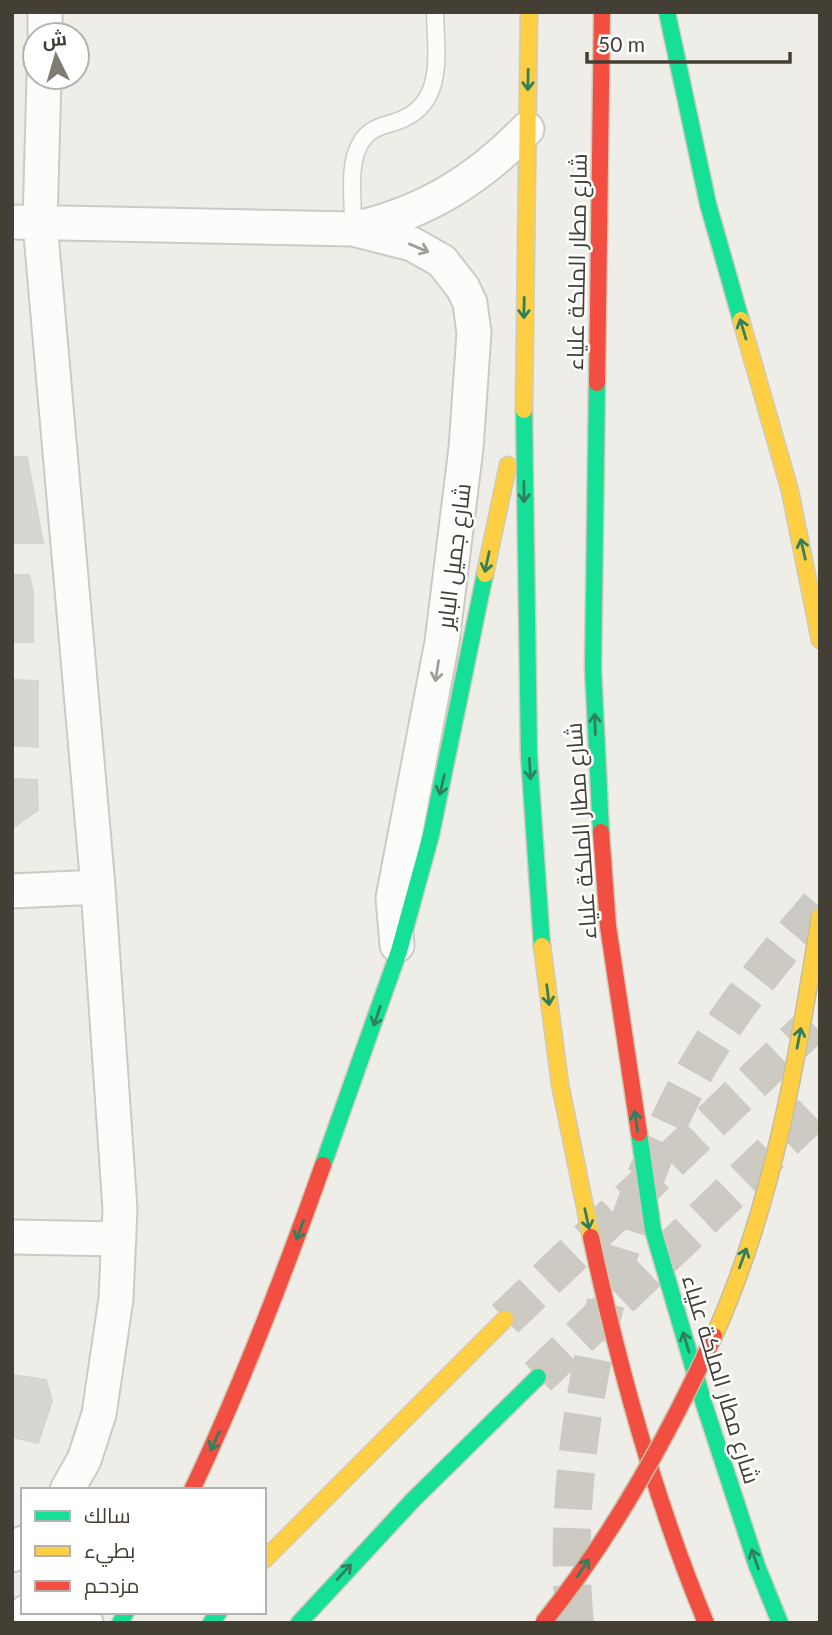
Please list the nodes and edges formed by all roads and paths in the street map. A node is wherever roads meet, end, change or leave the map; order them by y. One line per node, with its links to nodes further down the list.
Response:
1 (435, 12): 8 (lane)
2 (529, 12): 6 (main road, شارع مطار الملكة علياء, one-way to 6)
3 (602, 12): 27 (main road, شارع مطار الملكة علياء, one-way to 3)
4 (667, 12): 10 (main road, one-way to 4)
5 (42, 91): 7 (street)
6 (527, 129): 8 (street, شارع جميل الباير); 9 (main road, شارع مطار الملكة علياء, one-way to 9)
7 (26, 223): 8 (street, شارع جميل الباير); 11 (street)
8 (353, 229): 14 (street, شارع جميل الباير, one-way to 14)
9 (523, 400): 14 (main road, one-way to 14); 26 (main road, شارع مطار الملكة علياء, one-way to 26)
10 (820, 640)
11 (98, 887): 12 (street); 16 (street)
12 (12, 891)
13 (820, 916): 25 (main road, one-way to 13, bridge)
14 (399, 951): 20 (main road, one-way to 20)
15 (12, 1237): 16 (street)
16 (119, 1238): 19 (street)
17 (505, 1319): 21 (main road)
18 (538, 1377): 24 (main road, one-way to 18)
19 (68, 1488)
20 (193, 1488)
21 (266, 1558)
22 (35, 1614): 23 (street)
23 (86, 1623)
24 (299, 1623)
25 (543, 1623)
26 (706, 1623)
27 (780, 1623)

